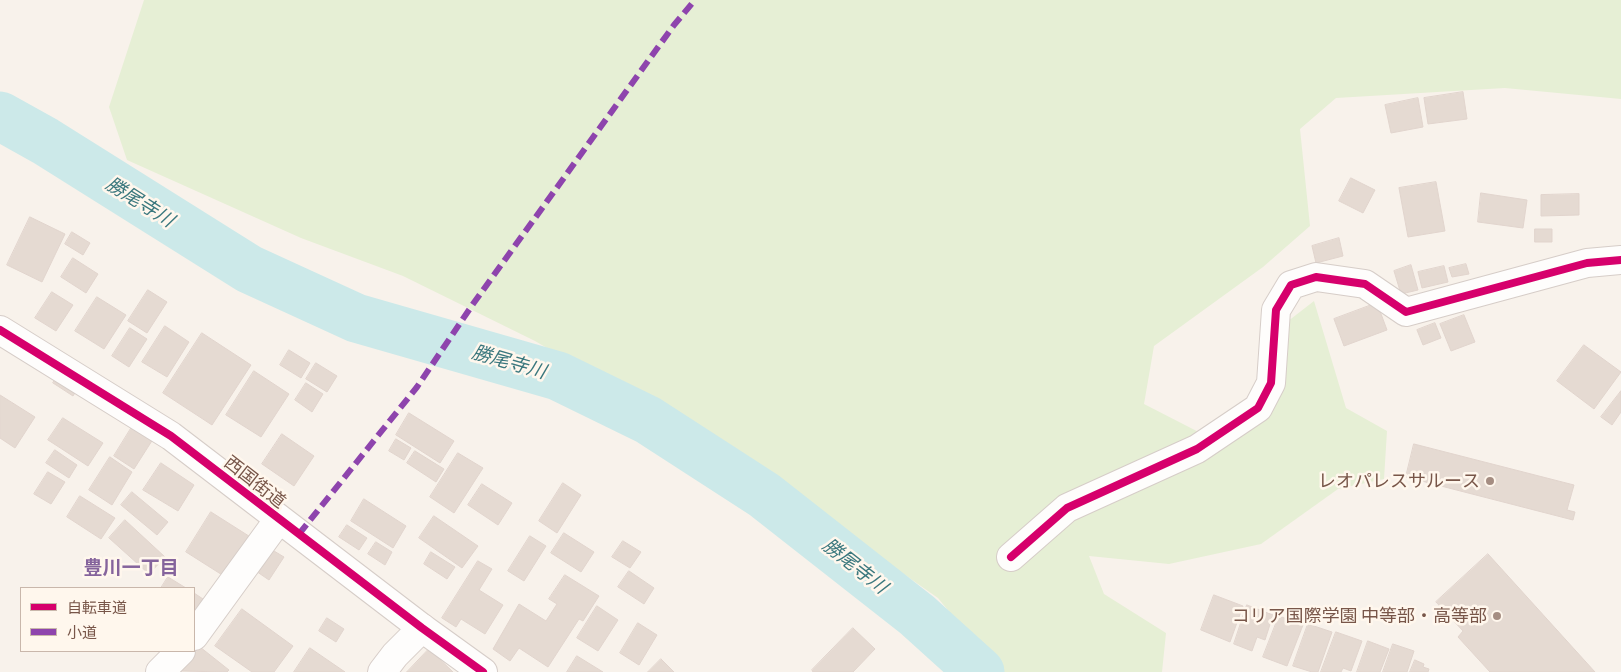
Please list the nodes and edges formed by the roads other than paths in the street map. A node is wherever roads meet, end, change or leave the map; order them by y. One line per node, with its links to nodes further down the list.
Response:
1 (1621, 260): 4 (street)
2 (0, 330): 3 (street, 西国街道)
3 (279, 519): 5 (street, 西国街道); 6 (street)
4 (1011, 557)
5 (422, 628): 9 (street); 10 (street, 西国街道)
6 (195, 635)
7 (180, 652): 8 (street)
8 (160, 672)
9 (382, 672)
10 (482, 672)

